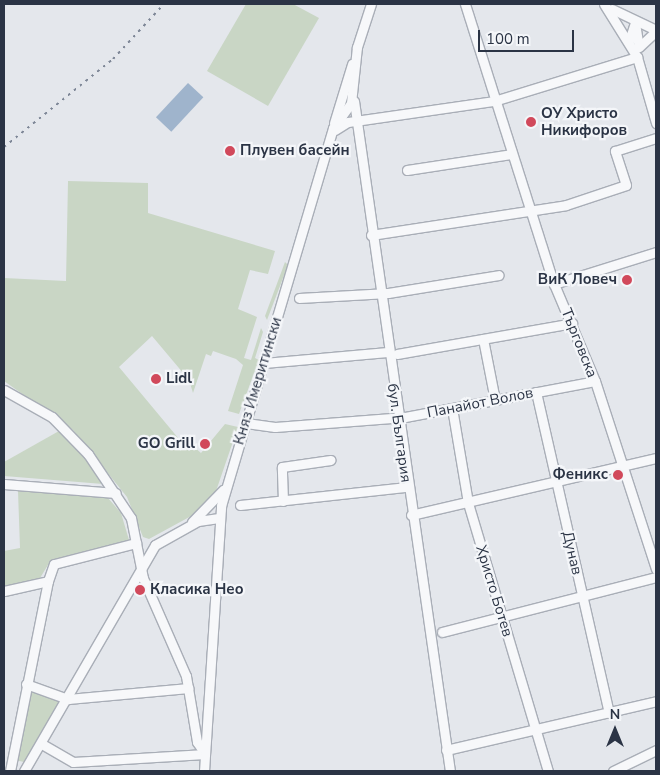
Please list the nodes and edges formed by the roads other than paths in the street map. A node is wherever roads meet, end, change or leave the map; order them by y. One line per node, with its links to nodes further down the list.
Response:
1 (371, 4): 7 (street, Княз Имеритински)
2 (465, 4): 11 (street, Търговска)
3 (604, 4): 4 (street); 6 (street)
4 (636, 23): 5 (street); 6 (street); 8 (street)
5 (656, 30): 8 (street)
6 (629, 42): 9 (street)
7 (357, 47): 10 (street, Княз Имеритински); 14 (street)
8 (639, 48): 9 (street)
9 (637, 58): 11 (street); 13 (street)
10 (353, 93): 12 (street, бул. България); 14 (street, Княз Имеритински)
11 (494, 101): 12 (street); 17 (street, Търговска)
12 (355, 121): 16 (street); 20 (street, бул. България)
13 (656, 123)
14 (333, 128): 16 (street, Княз Имеритински)
15 (656, 138): 19 (street)
16 (329, 140): 30 (street, Княз Имеритински)
17 (511, 154): 18 (street); 19 (street, Търговска)
18 (407, 170)
19 (529, 211): 20 (street); 23 (street, Търговска)
20 (371, 235): 24 (street, бул. България)
21 (656, 252): 23 (street)
22 (499, 276): 24 (street)
23 (554, 284): 26 (street, Търговска)
24 (380, 294): 25 (street); 28 (street, бул. България)
25 (299, 298)
26 (572, 323): 27 (street); 31 (street, Търговска)
27 (483, 339): 29 (street); 34 (street)
28 (388, 352): 30 (street); 36 (street, бул. България)
29 (398, 354)
30 (264, 363): 37 (street, Княз Имеритински)
31 (595, 381): 33 (street, Панайот Волов); 40 (street, Търговска)
32 (4, 390): 45 (street)
33 (536, 392): 34 (street, Панайот Волов); 41 (street, Дунав)
34 (495, 400): 35 (street, Панайот Волов)
35 (452, 408): 36 (street, Панайот Волов); 47 (street, Христо Ботев)
36 (398, 418): 37 (street, Панайот Волов); 44 (street, бул. България)
37 (246, 423): 42 (street, Княз Имеритински)
38 (656, 458): 40 (street)
39 (330, 460): 46 (street)
40 (623, 466): 41 (street); 55 (street, Търговска)
41 (556, 482): 47 (street); 60 (street, Дунав)
42 (227, 483): 50 (street, Княз Имеритински); 51 (street)
43 (4, 484): 45 (street)
44 (407, 487): 46 (street); 49 (street, бул. България)
45 (116, 493): 52 (street)
46 (283, 501): 48 (street)
47 (468, 503): 49 (street); 61 (street, Христо Ботев)
48 (240, 505)
49 (411, 515): 70 (street, бул. България)
50 (219, 518): 51 (street); 72 (street, Княз Имеритински)
51 (188, 526): 53 (street)
52 (136, 543): 54 (street); 58 (street)
53 (155, 545): 54 (street); 56 (street)
54 (138, 554): 56 (street)
55 (656, 569)
56 (140, 570): 64 (street); 65 (street)
57 (656, 577): 60 (street)
58 (48, 582): 59 (street); 63 (street)
59 (4, 592)
60 (582, 596): 61 (street); 67 (street, Дунав)
61 (502, 617): 62 (street); 68 (street, Христо Ботев)
62 (442, 632)
63 (26, 684): 65 (street); 75 (street)
64 (189, 688): 65 (street); 72 (street)
65 (68, 699): 69 (street)
66 (656, 701): 67 (street)
67 (609, 712): 68 (street)
68 (536, 729): 70 (street); 79 (street, Христо Ботев)
69 (42, 744): 73 (street); 76 (street)
70 (446, 750): 78 (street, бул. България)
71 (656, 750): 80 (street)
72 (204, 754): 73 (street); 77 (street, Княз Имеритински)
73 (73, 766)
74 (4, 771): 75 (street)
75 (10, 771)
76 (24, 771)
77 (204, 771)
78 (450, 771)
79 (548, 771)
80 (613, 771)

